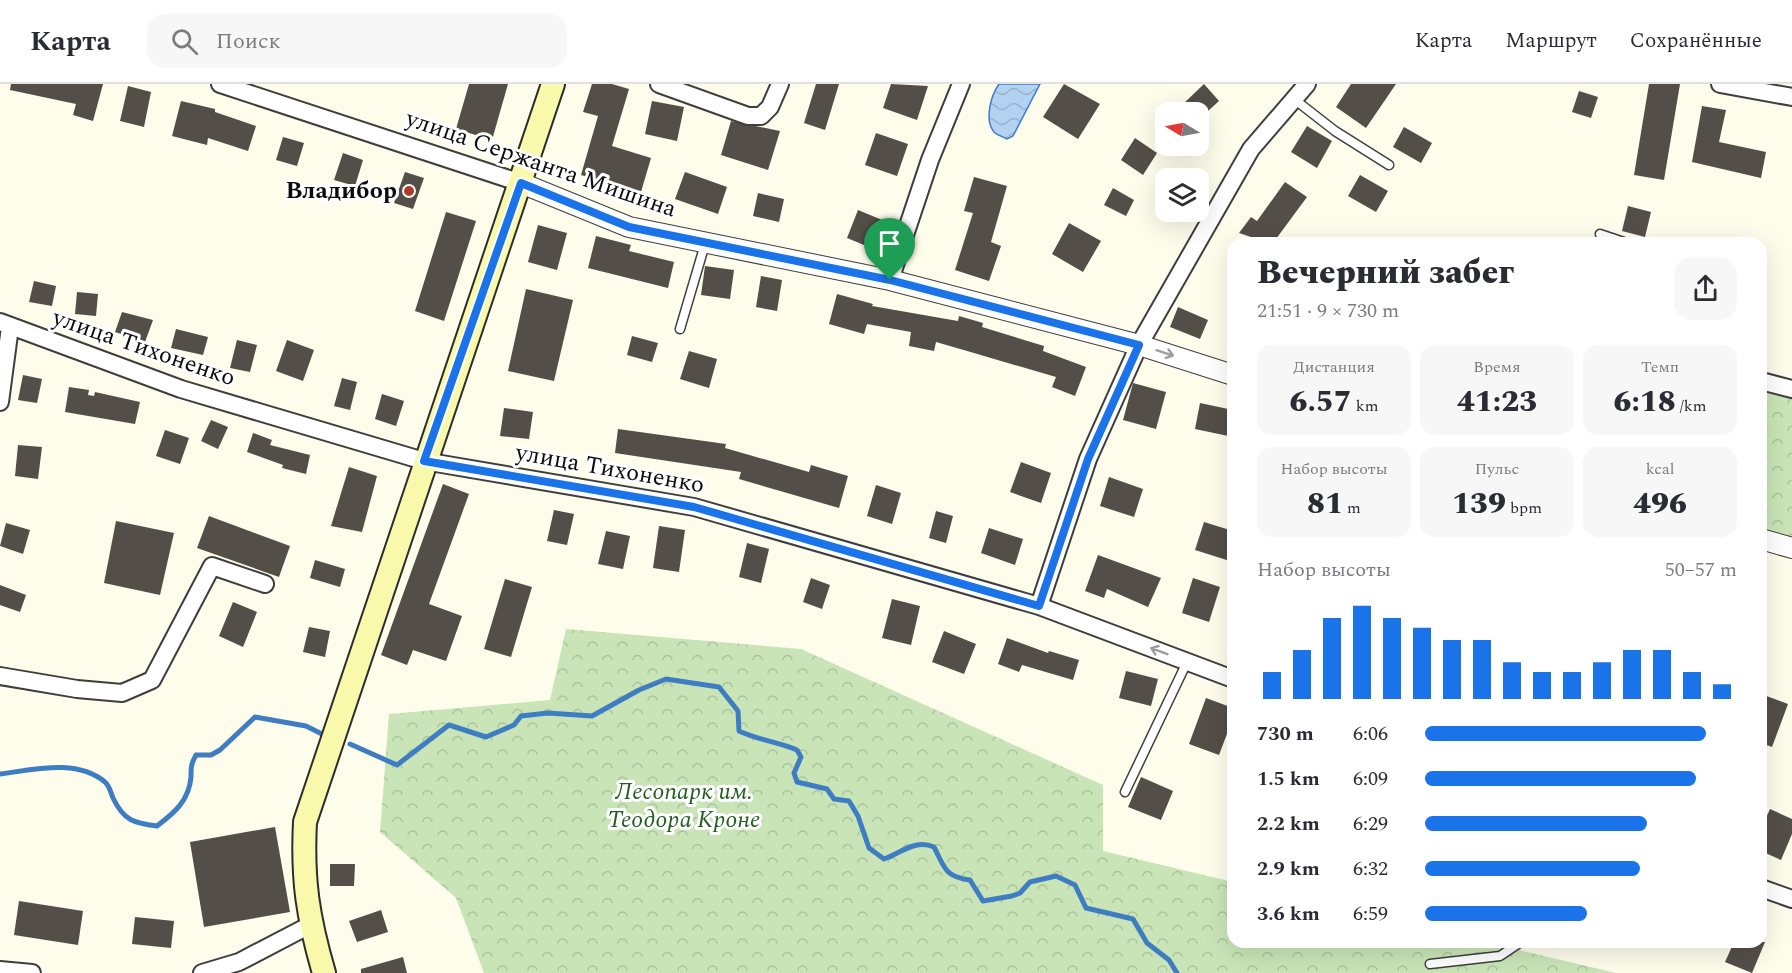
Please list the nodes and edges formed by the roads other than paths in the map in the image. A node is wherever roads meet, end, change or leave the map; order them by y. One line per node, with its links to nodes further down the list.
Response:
1 (220, 84): 11 (street, улица Сержанта Мишина)
2 (553, 84): 11 (main road)
3 (659, 84): 4 (street)
4 (780, 84)
5 (961, 84): 15 (street)
6 (1307, 84): 9 (street)
7 (1720, 84): 8 (street)
8 (1792, 98)
9 (1294, 99): 10 (lane); 18 (street)
10 (1389, 165)
11 (521, 183): 14 (street, улица Сержанта Мишина); 23 (main road)
12 (1600, 234): 13 (lane)
13 (1609, 237)
14 (705, 244): 15 (street, улица Сержанта Мишина); 17 (lane)
15 (890, 280): 18 (street, улица Сержанта Мишина)
16 (5, 325): 22 (street, улица Тихоненко); 23 (street, улица Тихоненко)
17 (680, 329)
18 (1139, 345): 19 (street, улица Сержанта Мишина, one-way to 19); 27 (street)
19 (1227, 373)
20 (1767, 383): 21 (street)
21 (1792, 390)
22 (0, 402)
23 (424, 461): 27 (street, улица Тихоненко); 34 (main road)
24 (1767, 541): 25 (street)
25 (1792, 548)
26 (265, 584): 29 (street)
27 (1039, 606): 28 (street, улица Тихоненко, one-way to 27)
28 (1187, 662): 30 (street, улица Тихоненко); 31 (lane)
29 (0, 676)
30 (1227, 677)
31 (1125, 792)
32 (1767, 890): 33 (street)
33 (1792, 898)
34 (310, 925): 39 (street); 40 (main road)
35 (1512, 948): 36 (lane)
36 (1430, 964)
37 (0, 970): 38 (street)
38 (32, 973)
39 (202, 973)
40 (324, 973)

